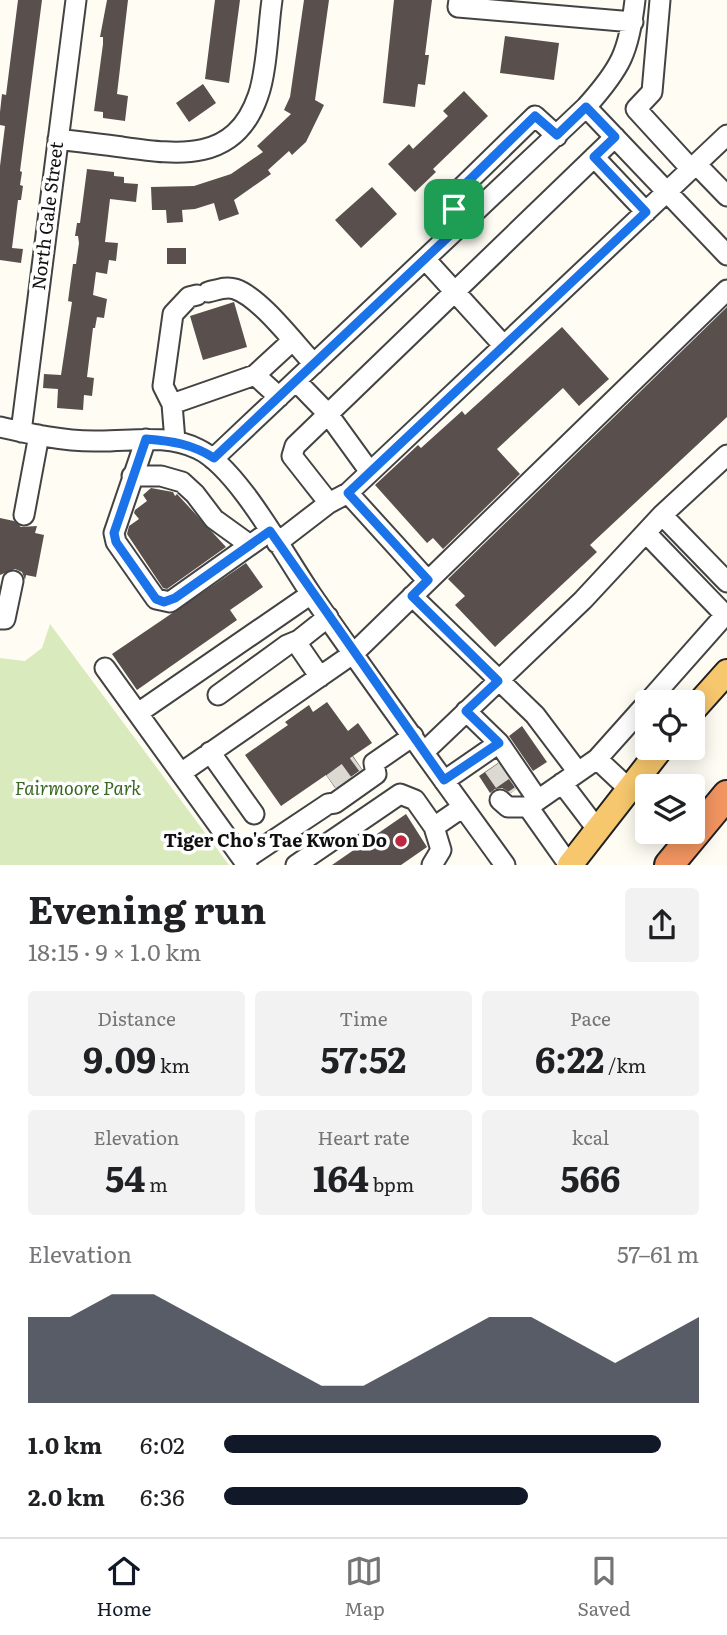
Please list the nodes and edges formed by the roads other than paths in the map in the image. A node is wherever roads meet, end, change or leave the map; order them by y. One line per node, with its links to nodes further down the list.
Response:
1 (76, 0): 11 (street, North Gale Street)
2 (272, 0): 11 (street)
3 (459, 0): 6 (street)
4 (635, 0): 6 (street)
5 (660, 0): 13 (street)
6 (633, 22): 7 (street)
7 (586, 107): 8 (street); 10 (street)
8 (557, 135): 17 (street); 17 (street)
9 (727, 135): 13 (street)
10 (615, 137): 12 (street); 15 (street)
11 (58, 139): 31 (street, North Gale Street)
12 (594, 157): 16 (street); 21 (street)
13 (694, 167): 14 (street); 15 (street)
14 (727, 197)
15 (674, 200): 16 (street); 18 (street)
16 (646, 212): 23 (street)
17 (465, 221): 19 (street)
18 (727, 255)
19 (425, 259): 21 (street); 24 (street)
20 (727, 290): 45 (street)
21 (456, 291): 23 (street); 29 (street)
22 (292, 341): 24 (street); 25 (street); 28 (street)
23 (504, 346): 36 (street)
24 (314, 365): 26 (street)
25 (255, 375): 27 (street); 28 (street)
26 (296, 381): 27 (street); 29 (street)
27 (279, 397): 35 (street)
28 (172, 404): 33 (street)
29 (328, 414): 36 (street); 39 (street)
30 (0, 427): 31 (street)
31 (30, 433): 32 (street); 40 (street, North Gale Street)
32 (146, 439): 33 (street); 37 (street)
33 (175, 441): 35 (street)
34 (727, 455): 41 (street)
35 (214, 458): 43 (street)
36 (370, 472): 38 (street)
37 (132, 476): 44 (street); 44 (street)
38 (348, 493): 39 (street); 45 (street)
39 (329, 503): 43 (street)
40 (24, 514)
41 (662, 515): 42 (street); 47 (street)
42 (646, 533): 50 (street); 58 (street)
43 (273, 537): 44 (street); 48 (street)
44 (250, 545)
45 (428, 580): 49 (street)
46 (13, 581): 52 (street)
47 (727, 582)
48 (311, 594): 51 (street); 63 (street)
49 (412, 596): 54 (street); 58 (street)
50 (726, 616): 59 (street)
51 (328, 617): 53 (street); 54 (street)
52 (0, 619)
53 (299, 640): 57 (street); 60 (street)
54 (354, 653): 57 (street); 65 (street)
55 (105, 668): 63 (street)
56 (727, 672): 61 (main road)
57 (320, 677): 66 (street)
58 (498, 681): 62 (street); 71 (street)
59 (659, 690)
60 (218, 695)
61 (705, 697)
62 (466, 711): 65 (street); 67 (street)
63 (138, 713): 70 (street)
64 (635, 717): 68 (street)
65 (418, 744): 72 (street); 77 (street)
66 (210, 752): 70 (street); 79 (street)
67 (486, 759): 72 (street); 76 (street)
68 (597, 759): 71 (street); 74 (street)
69 (651, 760): 74 (main road)
70 (181, 773): 82 (street)
71 (570, 778): 76 (street); 81 (street)
72 (444, 780): 78 (street)
73 (332, 783): 77 (street)
74 (628, 788): 81 (main road)
75 (727, 796): 87 (highway)
76 (520, 801): 86 (street)
77 (328, 804): 82 (street)
78 (463, 807): 80 (street); 85 (street)
79 (254, 814)
80 (434, 827): 83 (street); 84 (street)
81 (597, 829): 86 (main road)
82 (245, 862)
83 (296, 865)
84 (432, 865)
85 (504, 865)
86 (569, 865)
87 (669, 865)

